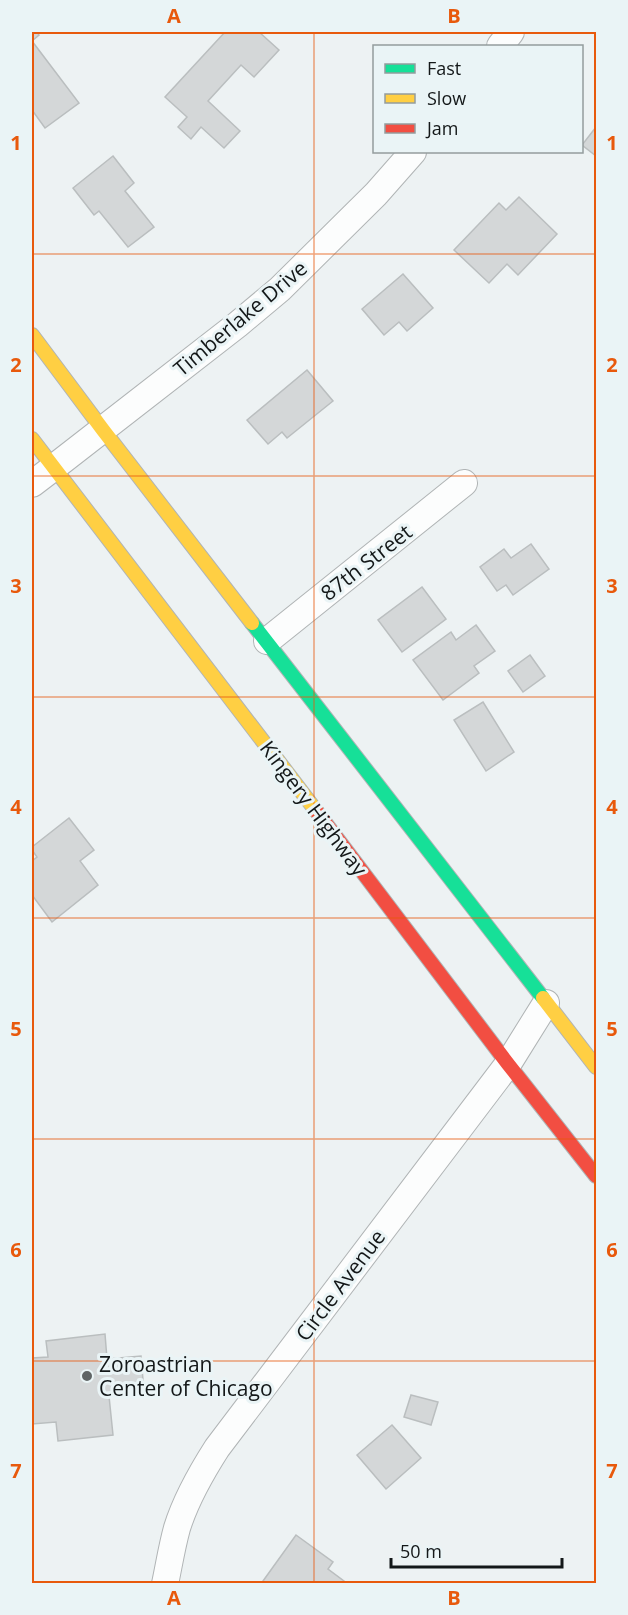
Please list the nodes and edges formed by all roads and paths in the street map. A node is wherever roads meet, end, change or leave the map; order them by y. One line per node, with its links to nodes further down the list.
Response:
1 (511, 32): 2 (street)
2 (501, 45)
3 (412, 153): 5 (street, Timberlake Drive)
4 (32, 335): 5 (main road)
5 (103, 430): 7 (street, Timberlake Drive); 10 (main road)
6 (32, 439): 7 (main road, Kingery Highway)
7 (53, 468): 9 (street, Timberlake Drive); 12 (main road, Kingery Highway)
8 (464, 483): 10 (street, 87th Street)
9 (32, 484)
10 (267, 640): 11 (main road)
11 (546, 1003): 12 (street, Circle Avenue); 13 (main road)
12 (508, 1064): 14 (main road, Kingery Highway); 15 (street, Circle Avenue)
13 (597, 1067)
14 (597, 1176)
15 (165, 1584)

